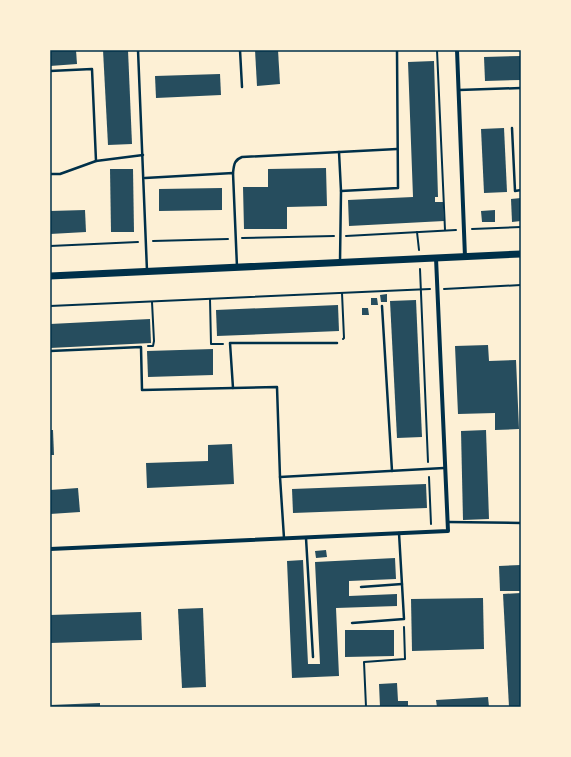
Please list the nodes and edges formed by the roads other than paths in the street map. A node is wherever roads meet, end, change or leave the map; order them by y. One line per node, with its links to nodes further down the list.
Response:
1 (138, 50): 12 (lane)
2 (240, 50): 6 (lane)
3 (397, 50): 10 (lane)
4 (457, 50): 8 (street)
5 (50, 71): 13 (lane)
6 (242, 86)
7 (521, 88): 8 (lane)
8 (459, 90): 20 (street)
9 (512, 128): 17 (lane)
10 (397, 149): 11 (lane); 18 (lane)
11 (339, 152): 14 (lane); 18 (lane)
12 (143, 155): 13 (lane); 16 (lane)
13 (96, 161): 15 (lane)
14 (233, 173): 16 (lane); 23 (lane)
15 (50, 174)
16 (144, 178): 24 (lane)
17 (521, 190)
18 (341, 191): 22 (lane)
19 (521, 254): 20 (main road)
20 (465, 257): 21 (main road)
21 (436, 258): 22 (main road); 30 (street)
22 (340, 263): 23 (main road)
23 (237, 268): 24 (main road)
24 (147, 272): 25 (main road)
25 (50, 276)
26 (382, 306): 31 (lane)
27 (337, 343): 29 (lane)
28 (50, 351): 29 (lane)
29 (233, 388): 32 (lane)
30 (444, 468): 31 (lane); 33 (street)
31 (392, 471): 32 (lane)
32 (280, 477): 37 (lane)
33 (447, 522): 34 (lane); 35 (street)
34 (521, 523)
35 (399, 533): 36 (street); 39 (lane)
36 (306, 538): 37 (street); 42 (lane)
37 (284, 539): 38 (street)
38 (50, 549)
39 (402, 584): 40 (lane); 41 (lane)
40 (361, 587)
41 (352, 623)
42 (313, 657)

